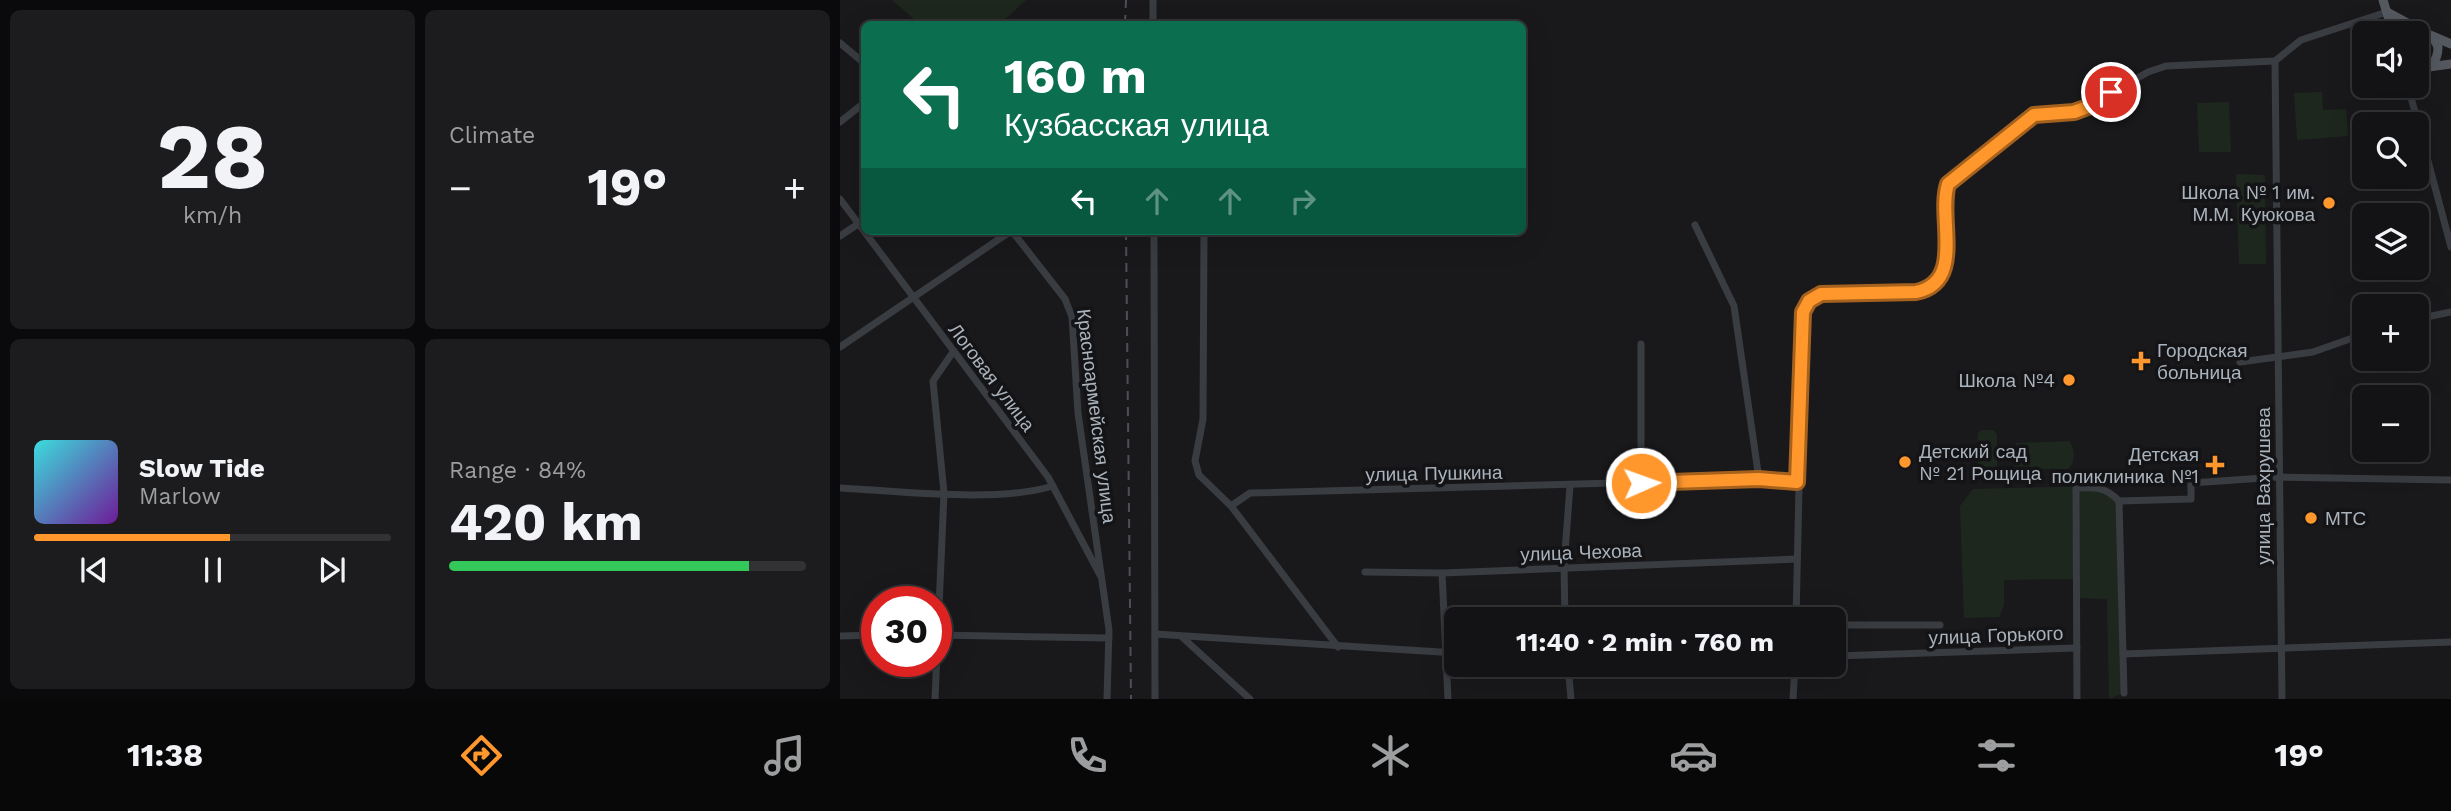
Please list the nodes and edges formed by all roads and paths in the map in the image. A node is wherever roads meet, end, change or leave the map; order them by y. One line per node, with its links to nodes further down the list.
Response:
1 (1153, 0): 4 (street)
2 (2383, 0): 3 (main road)
3 (2387, 12): 5 (main road); 6 (main road); 12 (street)
4 (1153, 21)
5 (2390, 21)
6 (2404, 21)
7 (2429, 34): 10 (main road)
8 (2429, 36): 13 (main road)
9 (840, 43): 11 (street)
10 (2451, 44)
11 (861, 60)
12 (2275, 61): 36 (street, улица Вахрушева); 41 (street)
13 (2429, 63)
14 (2451, 64): 15 (main road)
15 (2429, 69)
16 (2412, 98): 28 (street)
17 (861, 105): 18 (street)
18 (840, 122)
19 (840, 200): 20 (street, Логовая улица)
20 (861, 222): 27 (street)
21 (1695, 225): 39 (street)
22 (870, 235): 29 (street, Логовая улица)
23 (1005, 235): 29 (street)
24 (1014, 235): 53 (street, Красноармейская улица)
25 (1154, 235): 60 (street)
26 (1204, 235): 48 (street)
27 (840, 236)
28 (2451, 247)
29 (912, 297): 34 (street); 35 (street, Логовая улица)
30 (2451, 313): 31 (street)
31 (2429, 317)
32 (2352, 338): 36 (street)
33 (1641, 344): 42 (street)
34 (840, 347)
35 (953, 352): 43 (street, Логовая улица); 46 (street)
36 (2277, 355): 37 (street); 38 (street, улица Вахрушева)
37 (2240, 362)
38 (2278, 477): 40 (street); 47 (street); 69 (street, улица Вахрушева)
39 (1759, 479): 41 (street, улица Пушкина); 42 (street, улица Пушкина)
40 (2451, 480)
41 (1797, 482): 49 (street)
42 (1641, 483): 44 (street, улица Пушкина)
43 (1053, 486): 46 (street); 53 (street, Логовая улица)
44 (1570, 486): 48 (street, улица Пушкина); 50 (street)
45 (840, 488): 46 (street)
46 (944, 493): 54 (street)
47 (2119, 502): 68 (street, улица Горького); 71 (street)
48 (1231, 506): 67 (street)
49 (1797, 559): 50 (street, улица Чехова); 57 (street)
50 (1564, 569): 52 (street, улица Чехова); 56 (street)
51 (1365, 572): 52 (street, улица Чехова)
52 (1442, 573): 55 (street)
53 (1103, 582): 65 (street, Красноармейская улица)
54 (939, 586)
55 (1444, 607)
56 (1565, 607)
57 (1797, 607)
58 (1846, 625): 59 (street)
59 (1940, 625)
60 (1154, 634): 64 (street); 80 (street)
61 (861, 635): 63 (street)
62 (952, 635): 65 (street)
63 (840, 636)
64 (1182, 637): 67 (street); 81 (street)
65 (1109, 638): 79 (street, Красноармейская улица)
66 (2451, 642): 69 (street)
67 (1338, 647): 70 (street)
68 (2077, 648): 72 (street, улица Горького); 85 (street)
69 (2282, 650): 71 (street); 86 (street, улица Вахрушева)
70 (1444, 653)
71 (2123, 654): 77 (street)
72 (1846, 656)
73 (936, 677): 78 (street)
74 (1448, 677): 82 (street)
75 (1569, 677): 83 (street)
76 (1794, 677): 84 (street)
77 (2124, 693)
78 (935, 699)
79 (1107, 699)
80 (1155, 699)
81 (1250, 699)
82 (1448, 699)
83 (1571, 699)
84 (1793, 699)
85 (2077, 699)
86 (2282, 699)

